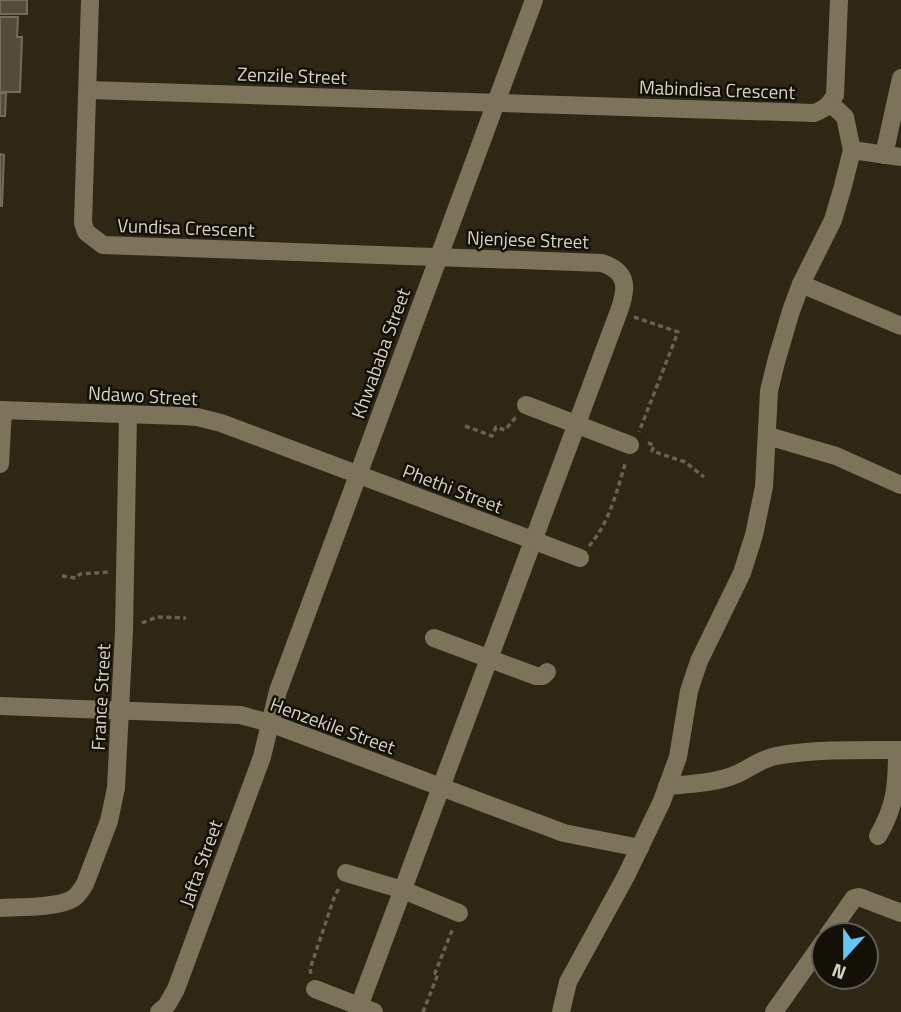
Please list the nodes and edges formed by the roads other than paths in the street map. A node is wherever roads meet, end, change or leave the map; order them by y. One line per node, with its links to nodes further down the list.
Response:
1 (90, 0): 5 (street, Vundisa Crescent)
2 (534, 0): 6 (street, Khwababa Street)
3 (839, 0): 7 (street)
4 (901, 78): 9 (street)
5 (88, 90): 6 (street, Zenzile Street); 10 (street, Vundisa Crescent)
6 (495, 103): 7 (street, Mabindisa Crescent); 10 (street, Khwababa Street)
7 (831, 104): 8 (street)
8 (852, 150): 9 (street); 11 (street)
9 (893, 156)
10 (438, 257): 16 (street, Njenjese Street); 20 (street, Khwababa Street)
11 (801, 285): 12 (street); 17 (street)
12 (901, 326)
13 (526, 405): 16 (street)
14 (1, 410): 15 (street, Ndawo Street); 19 (street)
15 (128, 414): 20 (street, Ndawo Street); 28 (street, France Street)
16 (577, 424): 18 (street); 22 (street, Njenjese Street)
17 (768, 436): 21 (street); 31 (street)
18 (633, 442)
19 (0, 464)
20 (358, 474): 22 (street, Phethi Street); 29 (street, Khwababa Street)
21 (901, 485)
22 (534, 540): 23 (street); 25 (street, Njenjese Street)
23 (580, 558)
24 (434, 638): 25 (street)
25 (490, 658): 26 (street); 32 (street, Njenjese Street)
26 (547, 672)
27 (0, 706): 28 (street, Henzekile Street)
28 (121, 710): 29 (street, Henzekile Street); 37 (street, France Street)
29 (270, 723): 32 (street, Henzekile Street); 44 (street, Jafta Street)
30 (899, 750): 31 (street); 33 (street)
31 (667, 786): 34 (street)
32 (442, 787): 34 (street, Henzekile Street); 36 (street, Njenjese Street)
33 (877, 836)
34 (640, 848): 45 (street)
35 (346, 873): 36 (street)
36 (403, 890): 38 (street); 43 (street, Njenjese Street)
37 (0, 908)
38 (459, 913)
39 (901, 913): 40 (street)
40 (838, 921)
41 (810, 960): 46 (street)
42 (314, 989): 43 (street)
43 (364, 1010)
44 (159, 1012)
45 (561, 1012)
46 (774, 1012)

